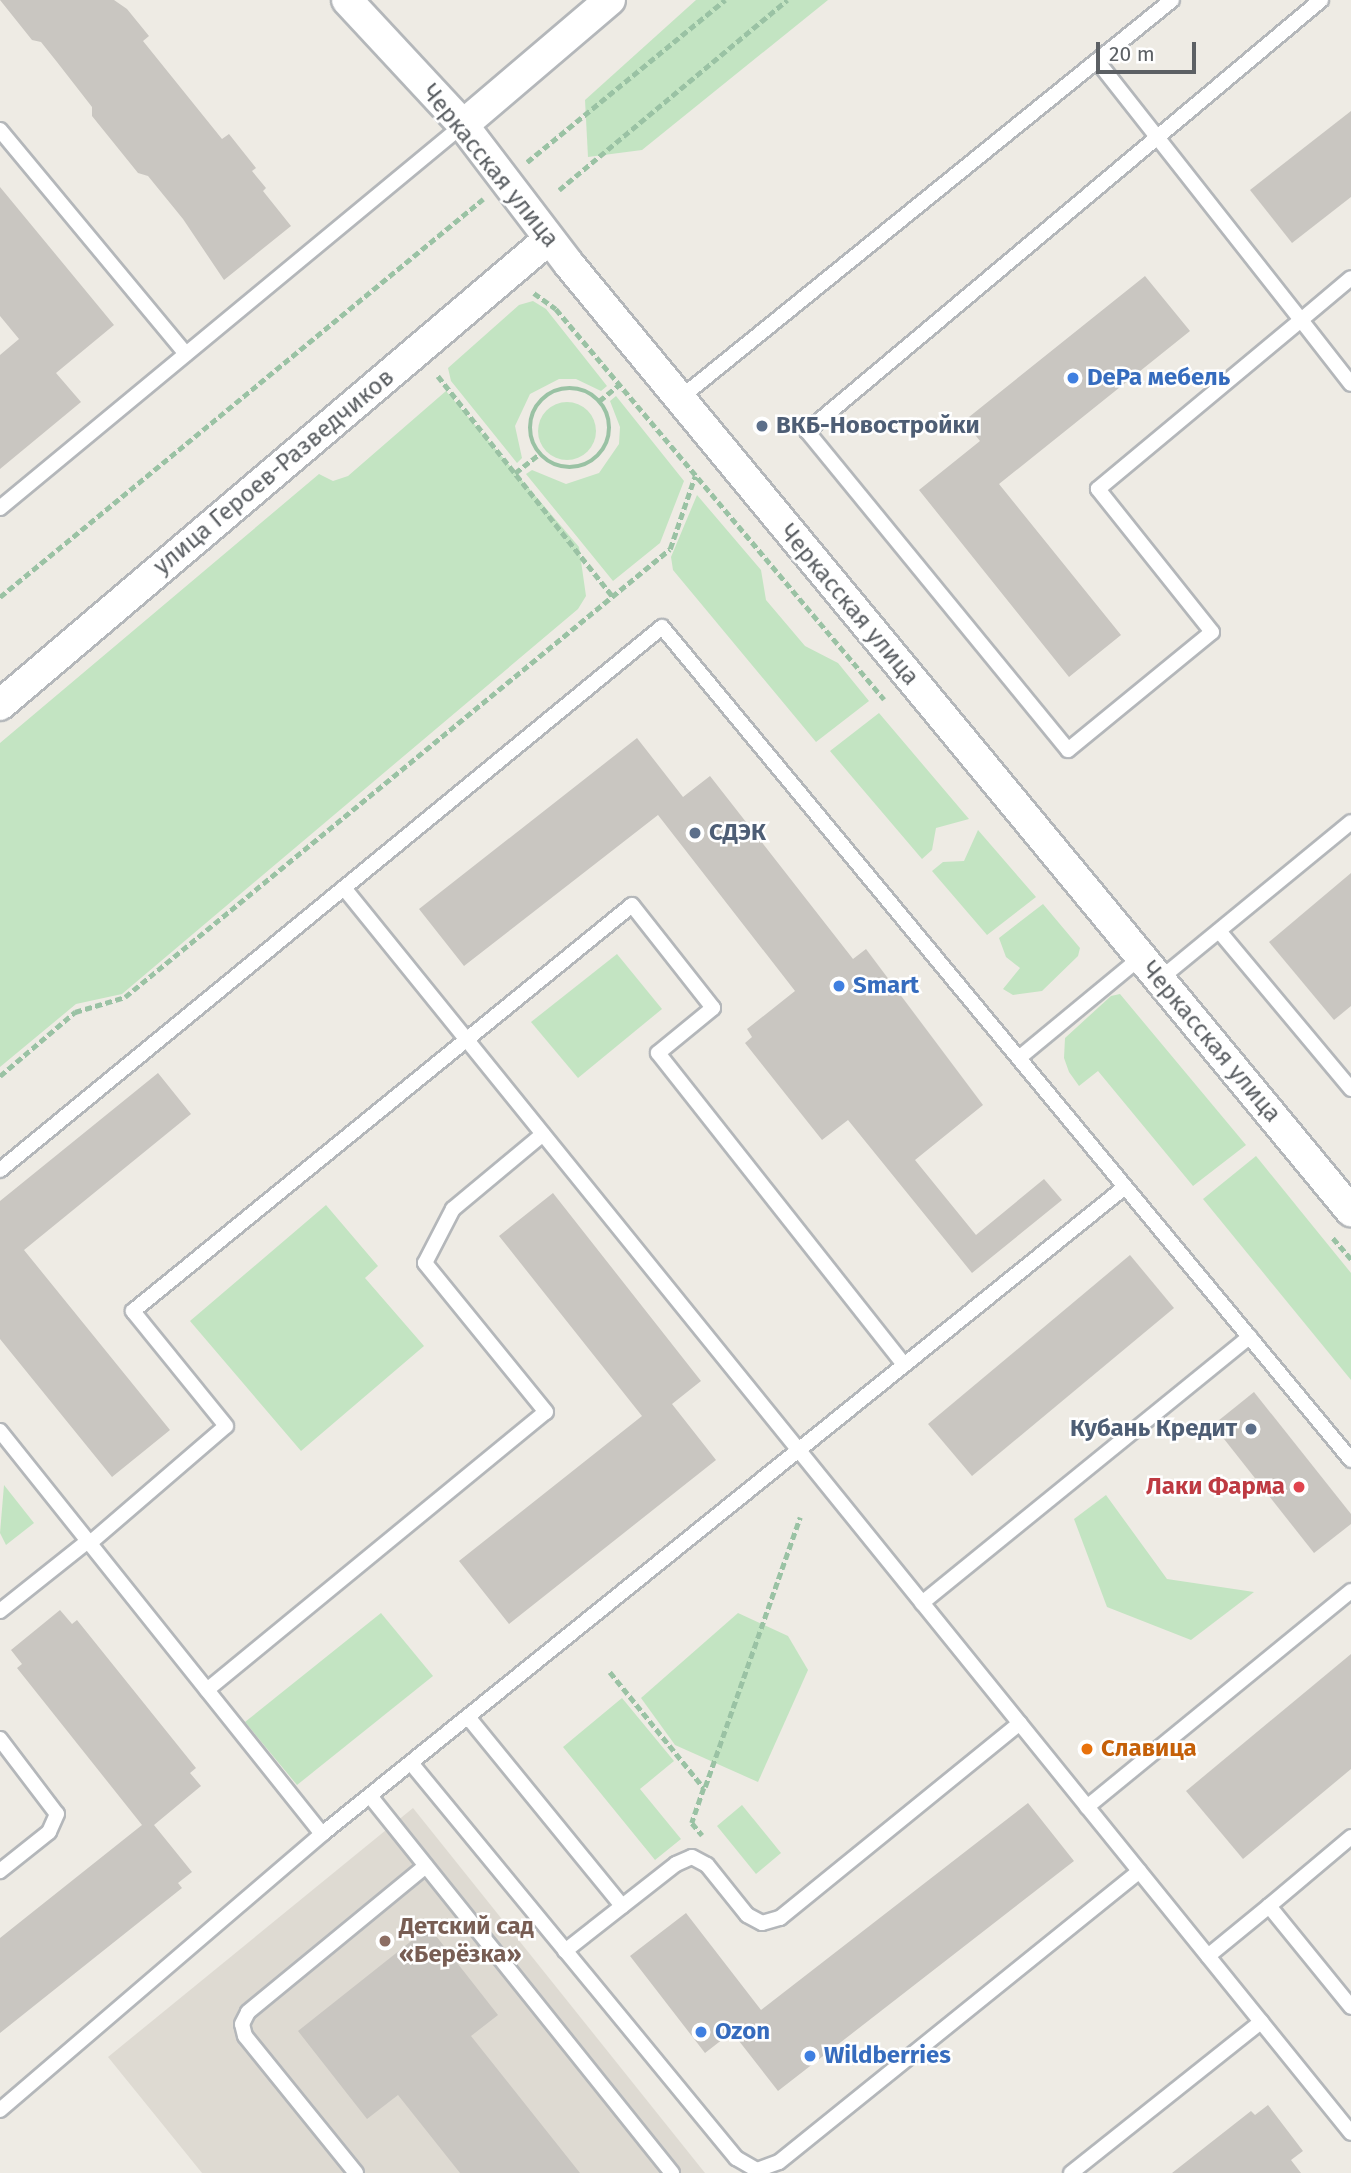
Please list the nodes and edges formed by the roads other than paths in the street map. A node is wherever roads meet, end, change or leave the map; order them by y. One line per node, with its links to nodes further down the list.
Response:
1 (347, 0): 6 (street, Черкасская улица)
2 (610, 0): 6 (street)
3 (1172, 0): 5 (lane)
4 (1321, 0): 8 (lane)
5 (1098, 62): 8 (lane); 14 (lane)
6 (463, 125): 9 (street, Черкасская улица); 12 (lane)
7 (0, 130): 12 (lane)
8 (1157, 137): 11 (lane); 11 (lane)
9 (549, 239): 14 (street, Черкасская улица); 16 (street, улица Героев-Разведчиков)
10 (1351, 278): 11 (lane)
11 (1301, 320): 13 (lane)
12 (186, 354): 15 (lane)
13 (1351, 384)
14 (679, 399): 20 (street, Черкасская улица)
15 (0, 508)
16 (0, 705)
17 (1351, 822): 19 (lane)
18 (344, 888): 22 (lane); 23 (lane); 26 (lane)
19 (1219, 931): 21 (lane); 24 (lane)
20 (1141, 957): 21 (street, Черкасская улица); 23 (lane)
21 (1160, 979): 28 (street, Черкасская улица)
22 (465, 1039): 25 (lane); 30 (lane); 34 (lane)
23 (1019, 1058): 27 (lane)
24 (1350, 1087)
25 (542, 1134): 32 (lane); 38 (lane)
26 (0, 1170)
27 (1125, 1186): 29 (lane); 30 (lane)
28 (1348, 1200)
29 (1249, 1337): 33 (lane); 36 (lane)
30 (904, 1365): 32 (lane)
31 (0, 1432): 34 (lane)
32 (798, 1450): 36 (lane); 39 (lane)
33 (1351, 1460)
34 (89, 1542): 37 (lane); 38 (lane)
35 (1351, 1591): 44 (lane)
36 (922, 1603): 40 (lane)
37 (0, 1611)
38 (207, 1690): 45 (lane)
39 (468, 1717): 42 (lane); 50 (lane)
40 (1020, 1723): 44 (lane); 50 (lane)
41 (0, 1740): 48 (lane)
42 (411, 1763): 43 (lane); 52 (lane)
43 (370, 1796): 45 (lane); 47 (lane)
44 (1087, 1807): 49 (lane)
45 (322, 1834): 56 (lane)
46 (1351, 1837): 51 (lane)
47 (426, 1866): 58 (lane); 59 (lane)
48 (0, 1871)
49 (1139, 1871): 52 (lane); 53 (lane)
50 (622, 1906): 52 (lane)
51 (1269, 1906): 53 (lane); 54 (lane)
52 (565, 1951)
53 (1208, 1956): 55 (lane)
54 (1351, 2007)
55 (1262, 2022): 57 (lane); 60 (lane)
56 (0, 2110)
57 (1351, 2133)
58 (356, 2173)
59 (672, 2173)
60 (1071, 2173)

